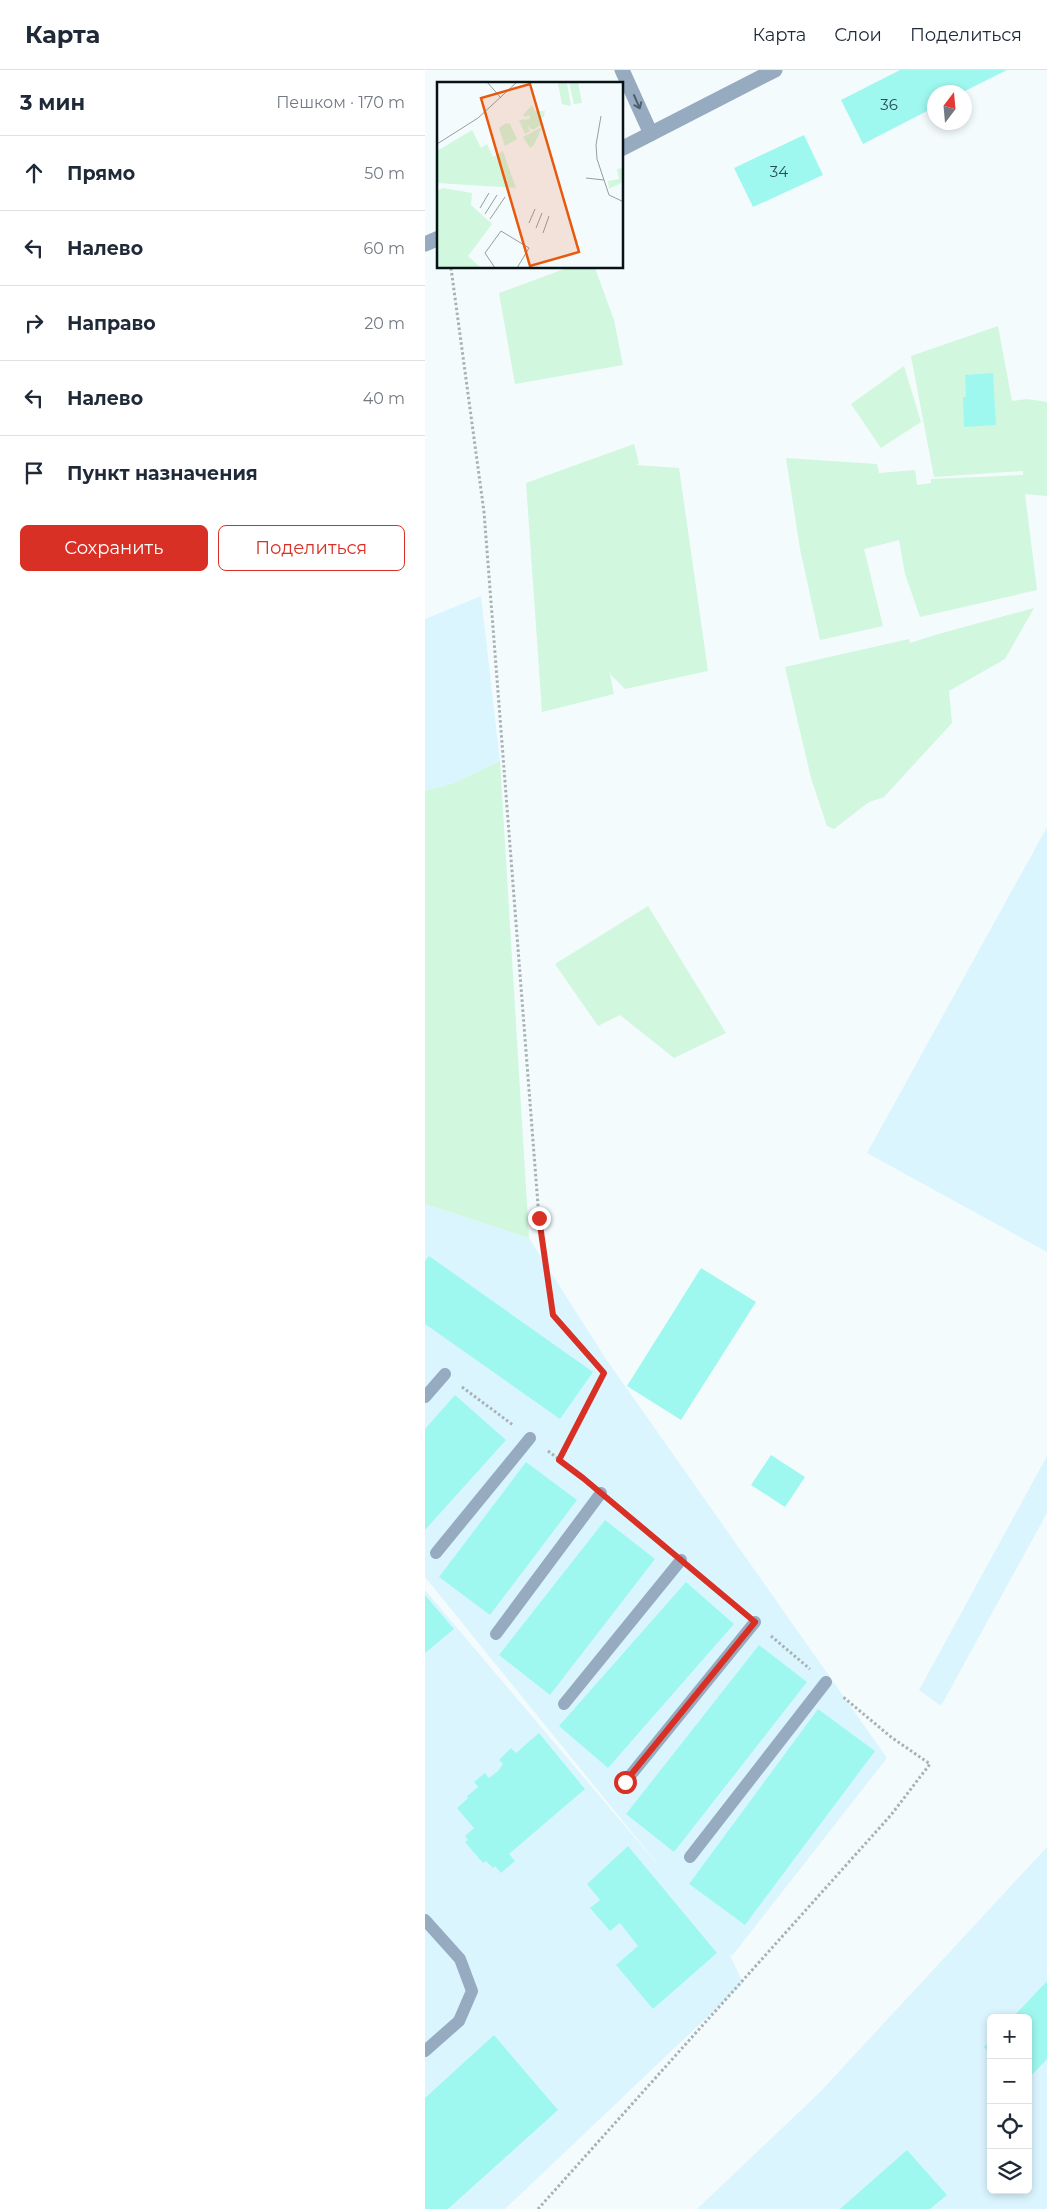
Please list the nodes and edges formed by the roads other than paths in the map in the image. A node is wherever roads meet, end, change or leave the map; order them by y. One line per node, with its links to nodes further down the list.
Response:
1 (622, 70): 3 (street, one-way to 3)
2 (775, 70): 3 (street)
3 (651, 134): 4 (street)
4 (624, 148)
5 (437, 239): 6 (street)
6 (425, 244)
7 (445, 1374): 8 (lane)
8 (425, 1396)
9 (530, 1438): 11 (lane)
10 (601, 1493): 14 (lane)
11 (435, 1553)
12 (681, 1560): 16 (lane)
13 (755, 1622): 17 (lane)
14 (496, 1634)
15 (826, 1682): 18 (lane)
16 (564, 1704)
17 (625, 1782)
18 (690, 1857)
19 (425, 1920): 20 (lane)
20 (425, 2051)

